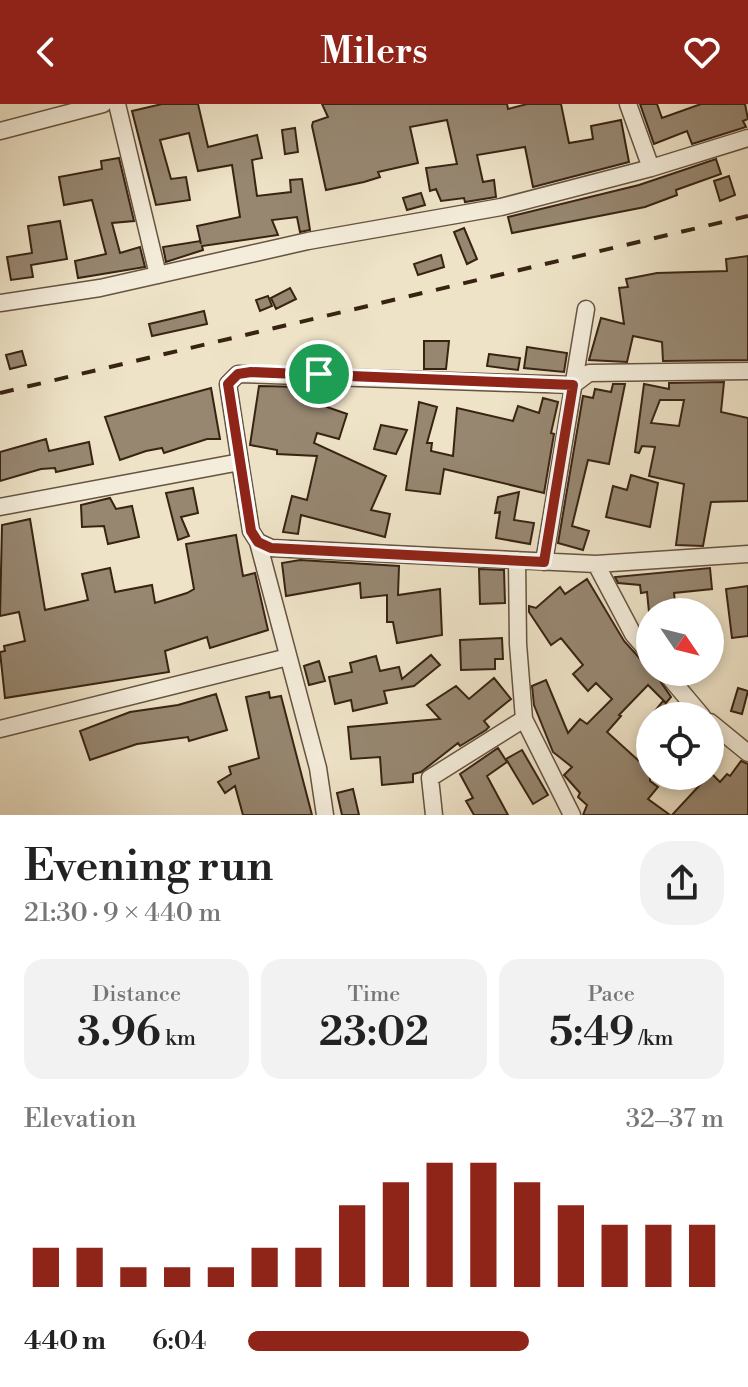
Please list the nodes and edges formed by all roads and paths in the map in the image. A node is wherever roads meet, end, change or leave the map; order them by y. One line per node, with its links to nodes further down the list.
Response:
1 (103, 104): 4 (street)
2 (117, 104): 7 (street)
3 (628, 104): 6 (street)
4 (0, 131)
5 (748, 138): 6 (street)
6 (651, 168): 7 (street)
7 (158, 275): 8 (street)
8 (0, 303)
9 (586, 309): 11 (street)
10 (748, 371): 11 (street)
11 (573, 385): 12 (street); 17 (street)
12 (240, 462): 13 (street); 14 (street)
13 (0, 507)
14 (258, 542): 16 (street); 20 (street)
15 (748, 554): 18 (street)
16 (517, 560): 17 (street); 23 (street)
17 (544, 562): 18 (street)
18 (596, 564): 19 (street)
19 (636, 638)
20 (288, 657): 24 (street); 27 (street)
21 (677, 686): 22 (street)
22 (690, 702)
23 (524, 719): 28 (street); 29 (street)
24 (0, 729)
25 (724, 733): 26 (street)
26 (748, 753)
27 (325, 815)
28 (434, 815)
29 (572, 815)

